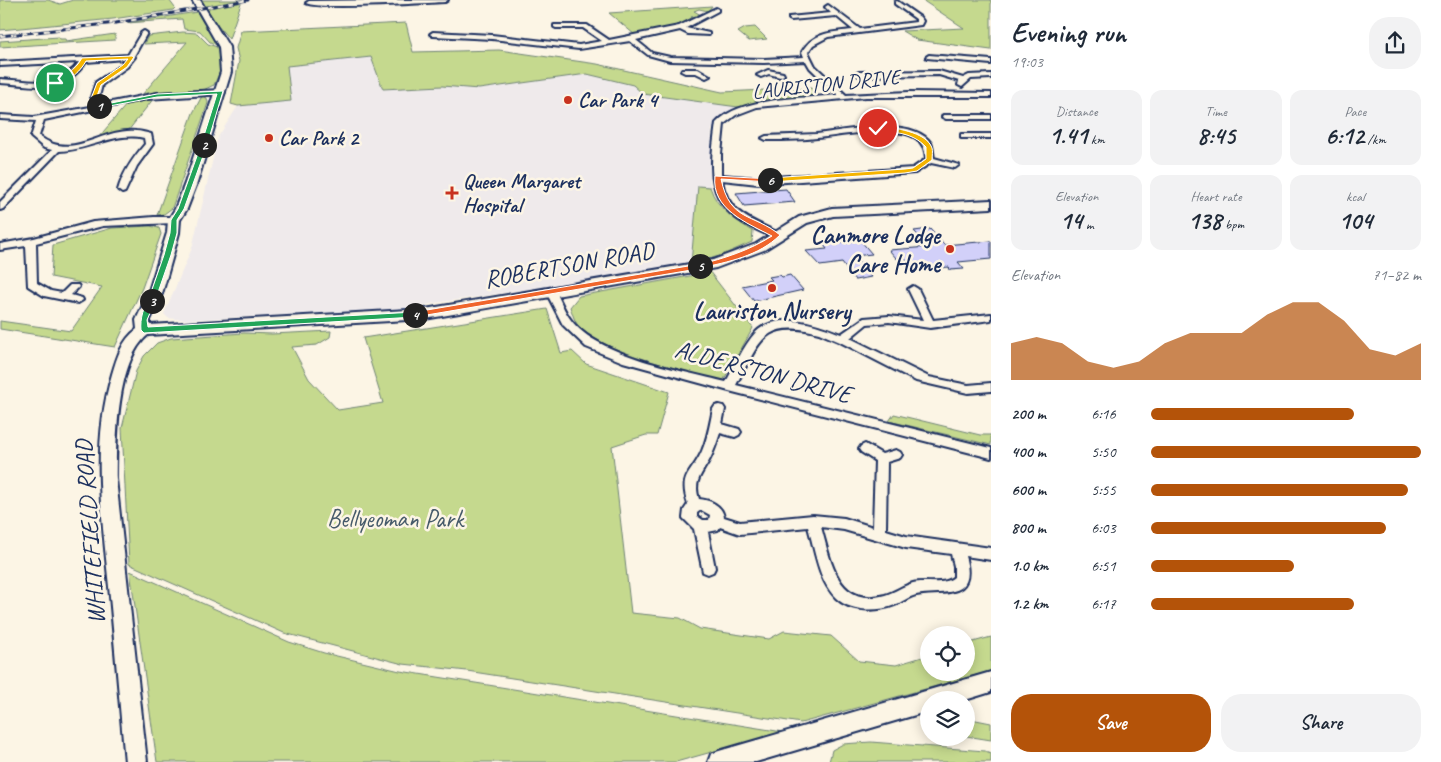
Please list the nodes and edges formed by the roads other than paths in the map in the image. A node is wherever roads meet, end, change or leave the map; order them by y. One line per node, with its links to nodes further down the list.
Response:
1 (196, 0): 35 (main road, WHITEFIELD ROAD)
2 (445, 0): 4 (street)
3 (310, 1): 4 (street); 6 (street)
4 (367, 1)
5 (897, 3): 13 (street)
6 (300, 7)
7 (828, 7): 9 (street)
8 (701, 12): 12 (street)
9 (837, 14): 10 (street); 13 (street)
10 (791, 18)
11 (556, 26): 18 (street)
12 (680, 28): 16 (street); 17 (street)
13 (859, 31): 22 (street)
14 (144, 33): 19 (street)
15 (433, 34): 18 (street)
16 (707, 34)
17 (631, 39): 18 (street); 23 (street)
18 (608, 43)
19 (132, 57): 21 (street); 39 (street)
20 (929, 57): 25 (street)
21 (84, 59): 26 (street); 34 (street)
22 (807, 59): 24 (street); 38 (street)
23 (698, 61): 24 (street); 27 (street)
24 (764, 61): 30 (street)
25 (991, 62)
26 (0, 64)
27 (698, 71): 28 (street); 31 (street)
28 (685, 72)
29 (859, 74): 33 (street)
30 (780, 75)
31 (706, 76)
32 (991, 76): 33 (street)
33 (964, 80): 36 (street)
34 (0, 81)
35 (221, 92): 39 (street); 57 (main road, WHITEFIELD ROAD)
36 (969, 94): 37 (street, LAURISTON DRIVE); 38 (street, LAURISTON DRIVE)
37 (991, 95)
38 (844, 97): 51 (street, LAURISTON DRIVE)
39 (100, 107): 43 (street)
40 (0, 117): 43 (street)
41 (946, 117): 42 (street)
42 (987, 117): 44 (street)
43 (41, 119): 48 (street)
44 (991, 124)
45 (964, 136): 46 (street)
46 (991, 136)
47 (766, 138): 49 (street)
48 (57, 149): 53 (street); 56 (street)
49 (930, 160): 50 (street); 51 (street)
50 (955, 165)
51 (717, 177): 58 (street, LAURISTON DRIVE)
52 (113, 180): 53 (street)
53 (124, 180): 54 (street)
54 (122, 190)
55 (991, 204): 58 (main road, ROBERTSON ROAD)
56 (0, 207)
57 (174, 220): 59 (street); 68 (main road, WHITEFIELD ROAD)
58 (776, 235): 63 (main road, ROBERTSON ROAD)
59 (31, 243): 60 (street); 64 (street)
60 (0, 247)
61 (74, 287): 64 (street)
62 (913, 290): 67 (street)
63 (551, 292): 68 (main road, ROBERTSON ROAD); 71 (street, ALDERSTON DRIVE)
64 (64, 297): 65 (street)
65 (78, 300)
66 (991, 317): 67 (street)
67 (930, 324): 69 (street)
68 (144, 330): 90 (main road, WHITEFIELD ROAD)
69 (842, 338): 70 (street); 71 (street)
70 (991, 386)
71 (729, 387): 76 (street, ALDERSTON DRIVE)
72 (719, 409): 73 (street)
73 (714, 427): 74 (street); 79 (street)
74 (736, 432)
75 (865, 449): 78 (street)
76 (991, 453)
77 (896, 455): 78 (street)
78 (881, 459): 83 (street)
79 (695, 505): 80 (street); 82 (street)
80 (718, 520): 81 (street); 82 (street)
81 (813, 521): 83 (street); 84 (street)
82 (700, 526): 86 (street)
83 (879, 534): 84 (street)
84 (957, 551): 85 (street)
85 (991, 554)
86 (708, 568)
87 (991, 682): 88 (main road)
88 (960, 691)
89 (920, 703): 91 (main road)
90 (136, 762)
91 (719, 762)

